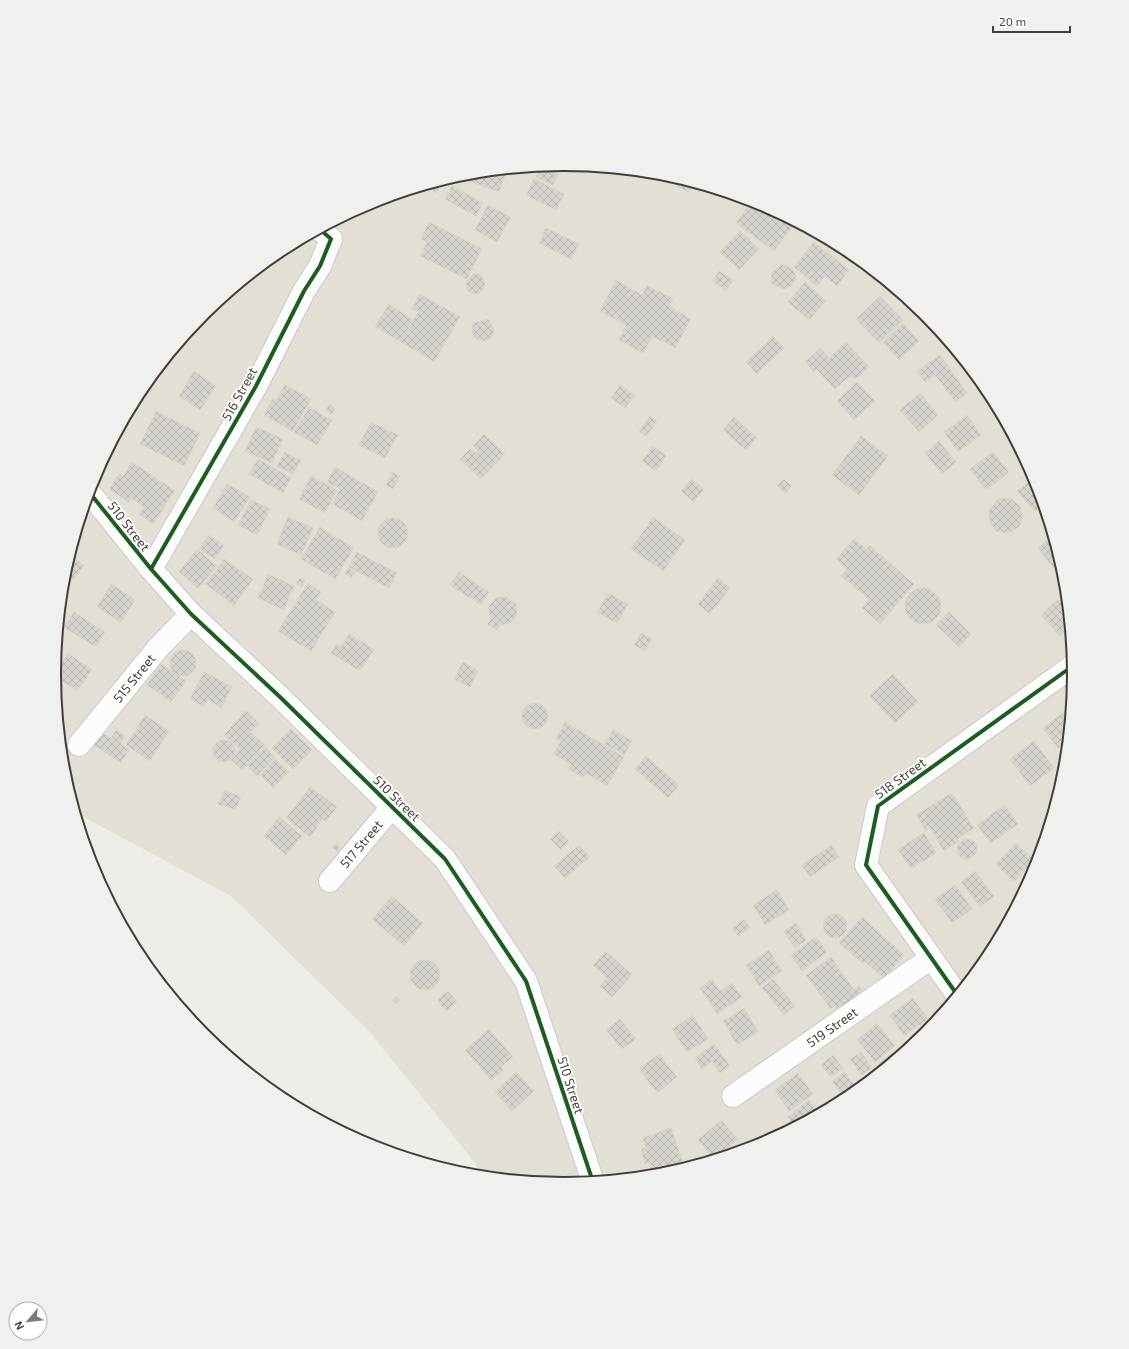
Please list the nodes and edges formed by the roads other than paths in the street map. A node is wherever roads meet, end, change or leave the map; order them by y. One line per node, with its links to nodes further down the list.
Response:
1 (323, 233): 3 (street, 516 Street)
2 (93, 498): 3 (street, 510 Street)
3 (151, 570): 4 (street, 510 Street)
4 (191, 614): 6 (street, 515 Street); 7 (street, 510 Street)
5 (1068, 669): 9 (street, 518 Street)
6 (79, 745)
7 (392, 807): 8 (street, 517 Street); 12 (street, 510 Street)
8 (330, 881)
9 (931, 958): 10 (street, 518 Street); 11 (street, 519 Street)
10 (955, 992)
11 (733, 1096)
12 (591, 1177)

